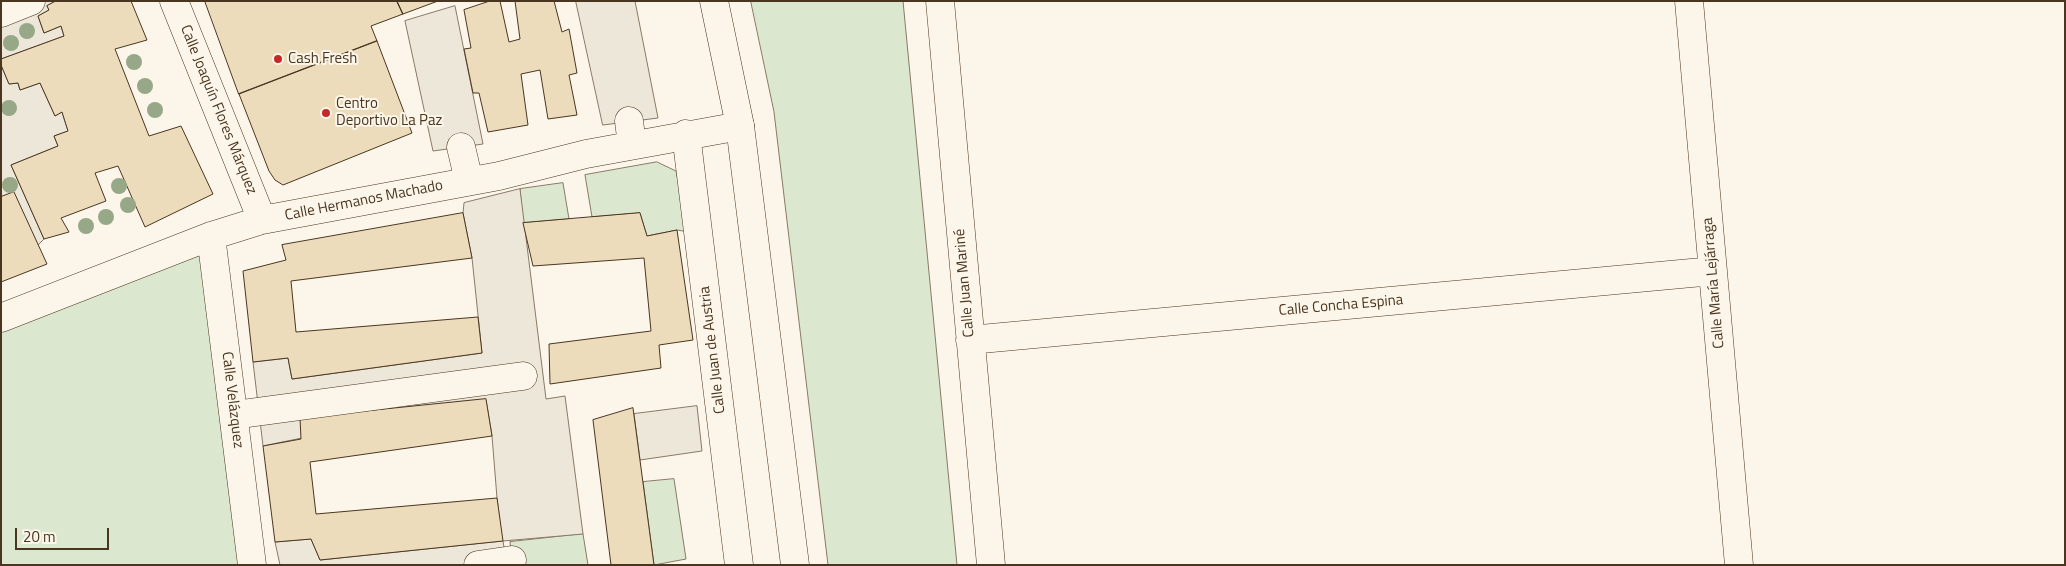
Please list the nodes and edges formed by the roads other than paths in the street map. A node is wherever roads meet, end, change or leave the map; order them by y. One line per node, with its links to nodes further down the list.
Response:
1 (31, 1): 6 (street)
2 (174, 1): 11 (street, Calle Joaquín Flores Márquez)
3 (714, 1): 7 (street)
4 (940, 1): 15 (street, Calle Juan Mariné)
5 (1689, 1): 13 (street, Calle María Lejárraga)
6 (1, 13)
7 (740, 126): 8 (street, Calle Hermanos Machado); 22 (street)
8 (686, 134): 10 (street, Calle Hermanos Machado); 21 (street, Calle Juan de Austria)
9 (461, 147): 10 (street)
10 (468, 181): 11 (street, Calle Hermanos Machado)
11 (262, 220): 12 (street, Calle Hermanos Machado)
12 (211, 236): 14 (street, Calle Hermanos Machado); 17 (street, Calle Velázquez)
13 (1713, 271): 15 (street, Calle Concha Espina); 24 (street, Calle María Lejárraga)
14 (1, 318)
15 (970, 340): 23 (street, Calle Juan Mariné)
16 (523, 376): 17 (street)
17 (234, 415): 19 (street, Calle Velázquez)
18 (512, 560): 20 (street)
19 (252, 565)
20 (478, 565)
21 (738, 565)
22 (795, 565)
23 (991, 565)
24 (1738, 565)

